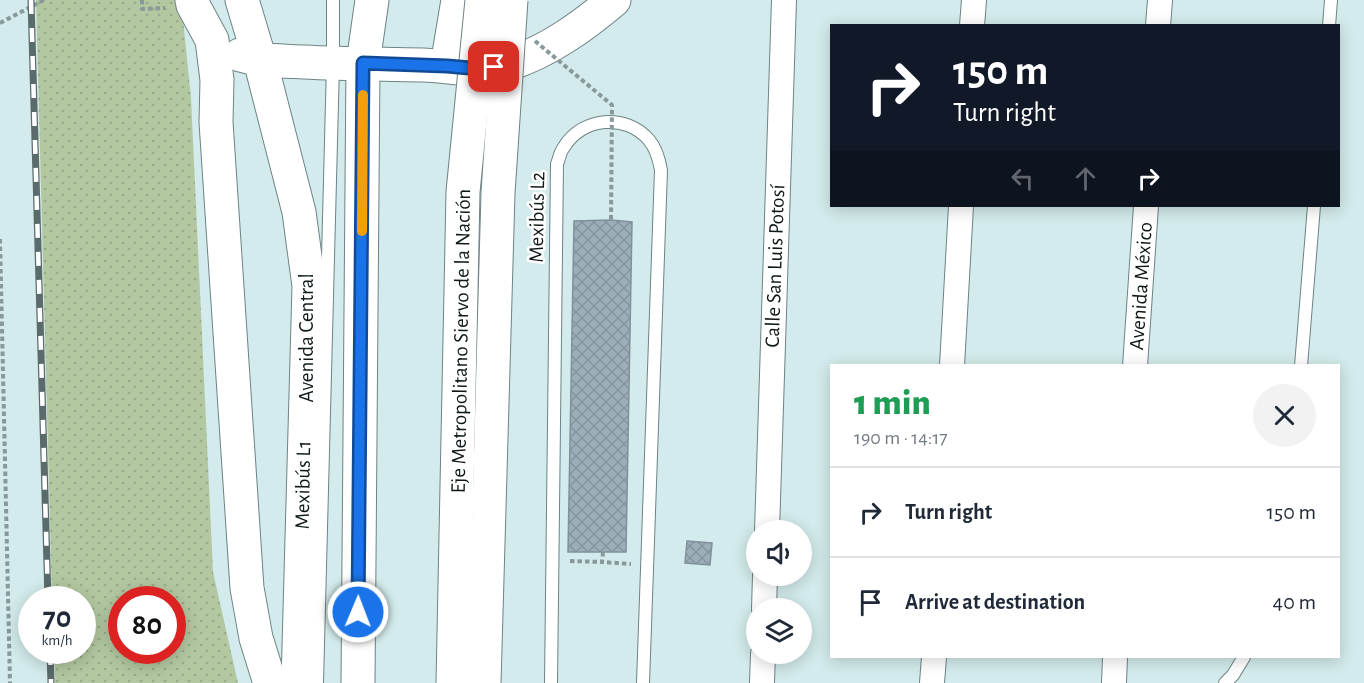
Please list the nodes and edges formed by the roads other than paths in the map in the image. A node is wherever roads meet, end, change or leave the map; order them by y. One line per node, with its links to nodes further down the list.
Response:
1 (192, 0): 16 (main road)
2 (242, 0): 17 (main road, Avenida Central)
3 (333, 0): 18 (lane, Mexibús L1)
4 (372, 0): 18 (main road)
5 (458, 0): 19 (main road)
6 (482, 0): 35 (main road, Eje Metropolitano Siervo de la Nación, bridge)
7 (511, 0): 36 (main road, Eje Metropolitano Siervo de la Nación, bridge)
8 (614, 0): 19 (main road)
9 (784, 0): 26 (street, Calle San Luis Potosí)
10 (974, 0): 13 (street)
11 (1160, 0): 14 (street)
12 (1331, 0): 15 (lane)
13 (972, 24)
14 (1158, 24)
15 (1329, 24)
16 (212, 40): 17 (main road); 31 (main road)
17 (260, 60): 18 (main road); 32 (main road, Avenida Central)
18 (348, 64): 19 (main road); 33 (lane, Mexibús L1); 34 (main road)
19 (447, 66)
20 (961, 207): 23 (street)
21 (1146, 207): 24 (street, Avenida México)
22 (1314, 207): 25 (lane)
23 (951, 364)
24 (1135, 364)
25 (1301, 364)
26 (767, 520)
27 (934, 658): 40 (street)
28 (1115, 658): 41 (street)
29 (1243, 658): 42 (lane)
30 (763, 664): 39 (street)
31 (270, 683)
32 (298, 683)
33 (317, 683)
34 (358, 683)
35 (453, 683)
36 (484, 683)
37 (551, 683): 38 (lane, Mexibús L2)
38 (643, 683)
39 (762, 683)
40 (932, 683)
41 (1114, 683)
42 (1225, 683)

